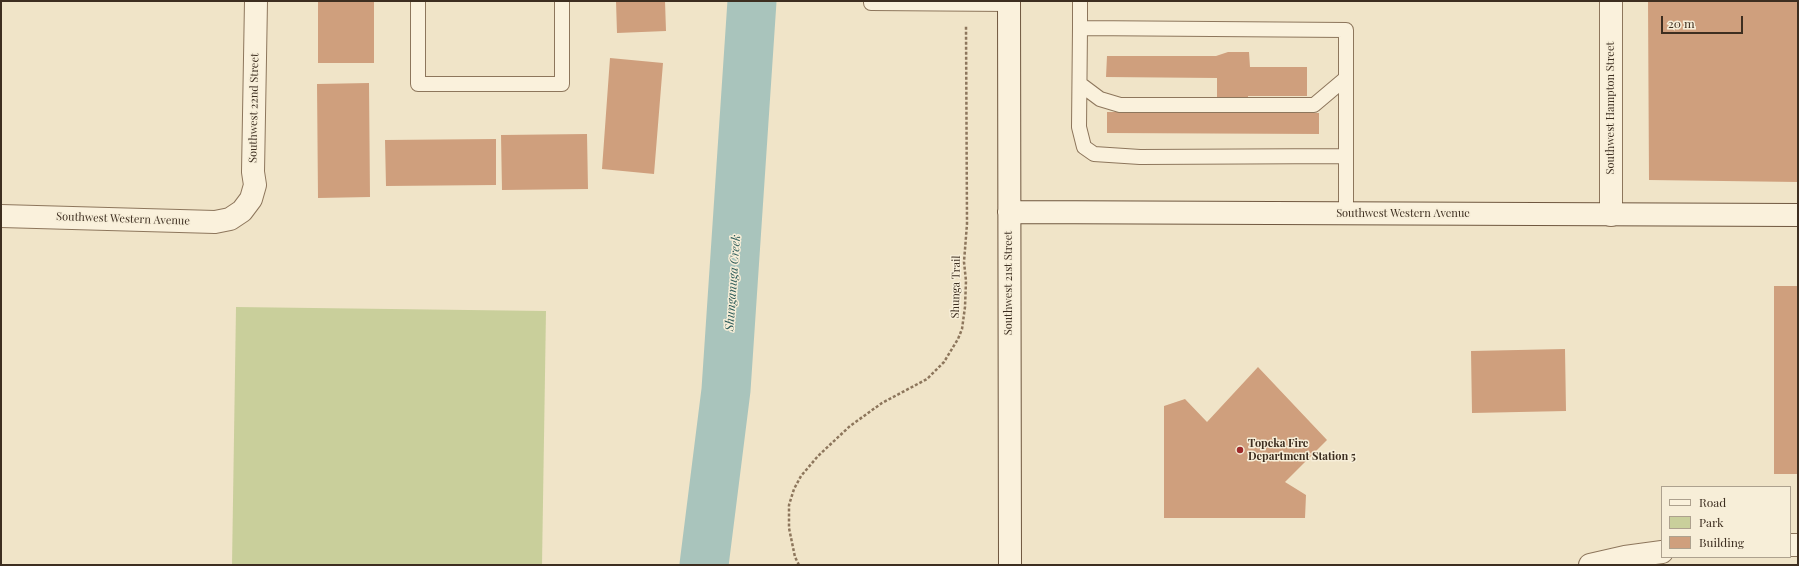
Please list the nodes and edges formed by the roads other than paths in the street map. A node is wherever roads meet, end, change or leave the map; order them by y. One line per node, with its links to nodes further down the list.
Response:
1 (256, 1): 12 (street, Southwest 22nd Street)
2 (418, 1): 3 (lane)
3 (562, 1)
4 (1080, 1): 8 (lane)
5 (1611, 1): 15 (street, Southwest Hampton Street)
6 (871, 2): 7 (lane)
7 (1009, 3): 13 (street, Southwest 21st Street)
8 (1080, 28): 9 (lane); 10 (lane)
9 (1346, 78): 10 (lane); 11 (lane)
10 (1080, 84): 11 (lane)
11 (1346, 156): 14 (lane)
12 (242, 211): 16 (street, Southwest Western Avenue)
13 (1009, 212): 14 (street, Southwest Western Avenue); 19 (street, Southwest 21st Street)
14 (1346, 214): 15 (street, Southwest Western Avenue)
15 (1611, 215): 17 (street, Southwest Western Avenue)
16 (1, 216)
17 (1798, 216)
18 (1661, 552): 20 (street)
19 (1010, 565)
20 (1590, 565)

